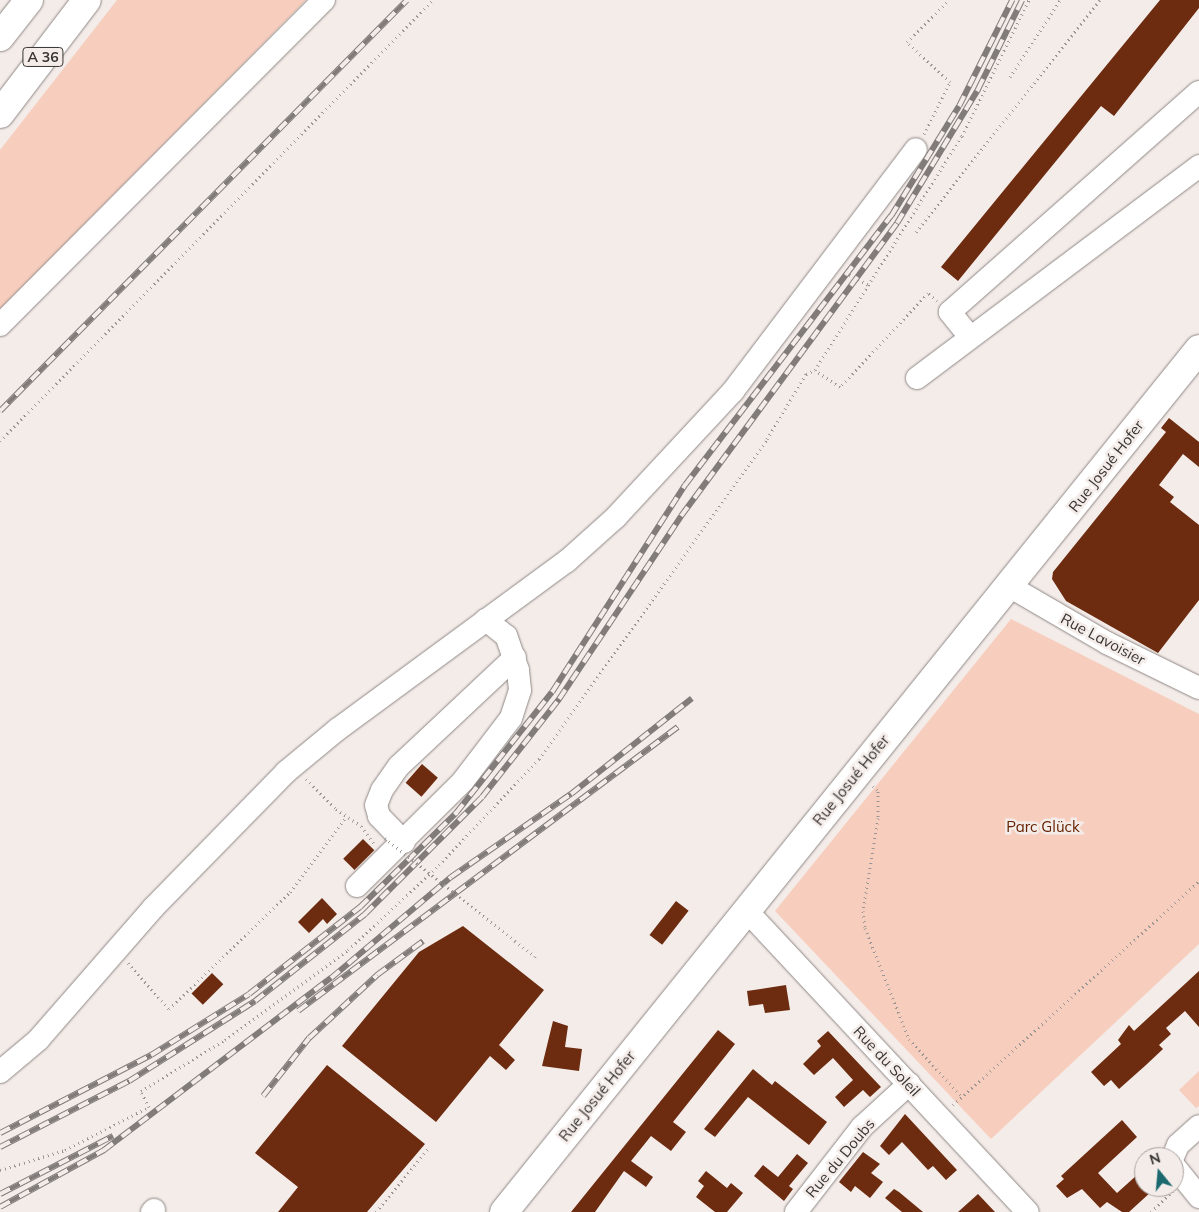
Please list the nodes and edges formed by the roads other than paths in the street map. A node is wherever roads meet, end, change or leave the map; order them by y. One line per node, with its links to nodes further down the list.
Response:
1 (28, 0): 4 (main road, A 36)
2 (86, 0): 6 (main road, A 36)
3 (324, 0): 9 (street)
4 (0, 37)
5 (1199, 92): 10 (street)
6 (0, 114)
7 (916, 149): 14 (street)
8 (1199, 166): 10 (street)
9 (0, 325)
10 (970, 337): 12 (street)
11 (1199, 349): 13 (main road, Rue Josué Hofer)
12 (917, 378)
13 (1009, 586): 16 (street, Rue Lavoisier); 19 (main road, Rue Josué Hofer)
14 (486, 620): 15 (street); 20 (street)
15 (514, 657): 17 (street); 17 (street)
16 (1199, 688)
17 (391, 846): 18 (street)
18 (357, 886)
19 (746, 910): 21 (street, Rue du Soleil); 26 (main road, Rue Josué Hofer)
20 (0, 1072)
21 (909, 1084): 27 (street, Rue du Doubs); 28 (street, Rue du Soleil)
22 (1199, 1126): 23 (street)
23 (1177, 1147)
24 (1184, 1180): 25 (street)
25 (1199, 1197)
26 (504, 1212)
27 (796, 1212)
28 (1028, 1212)

